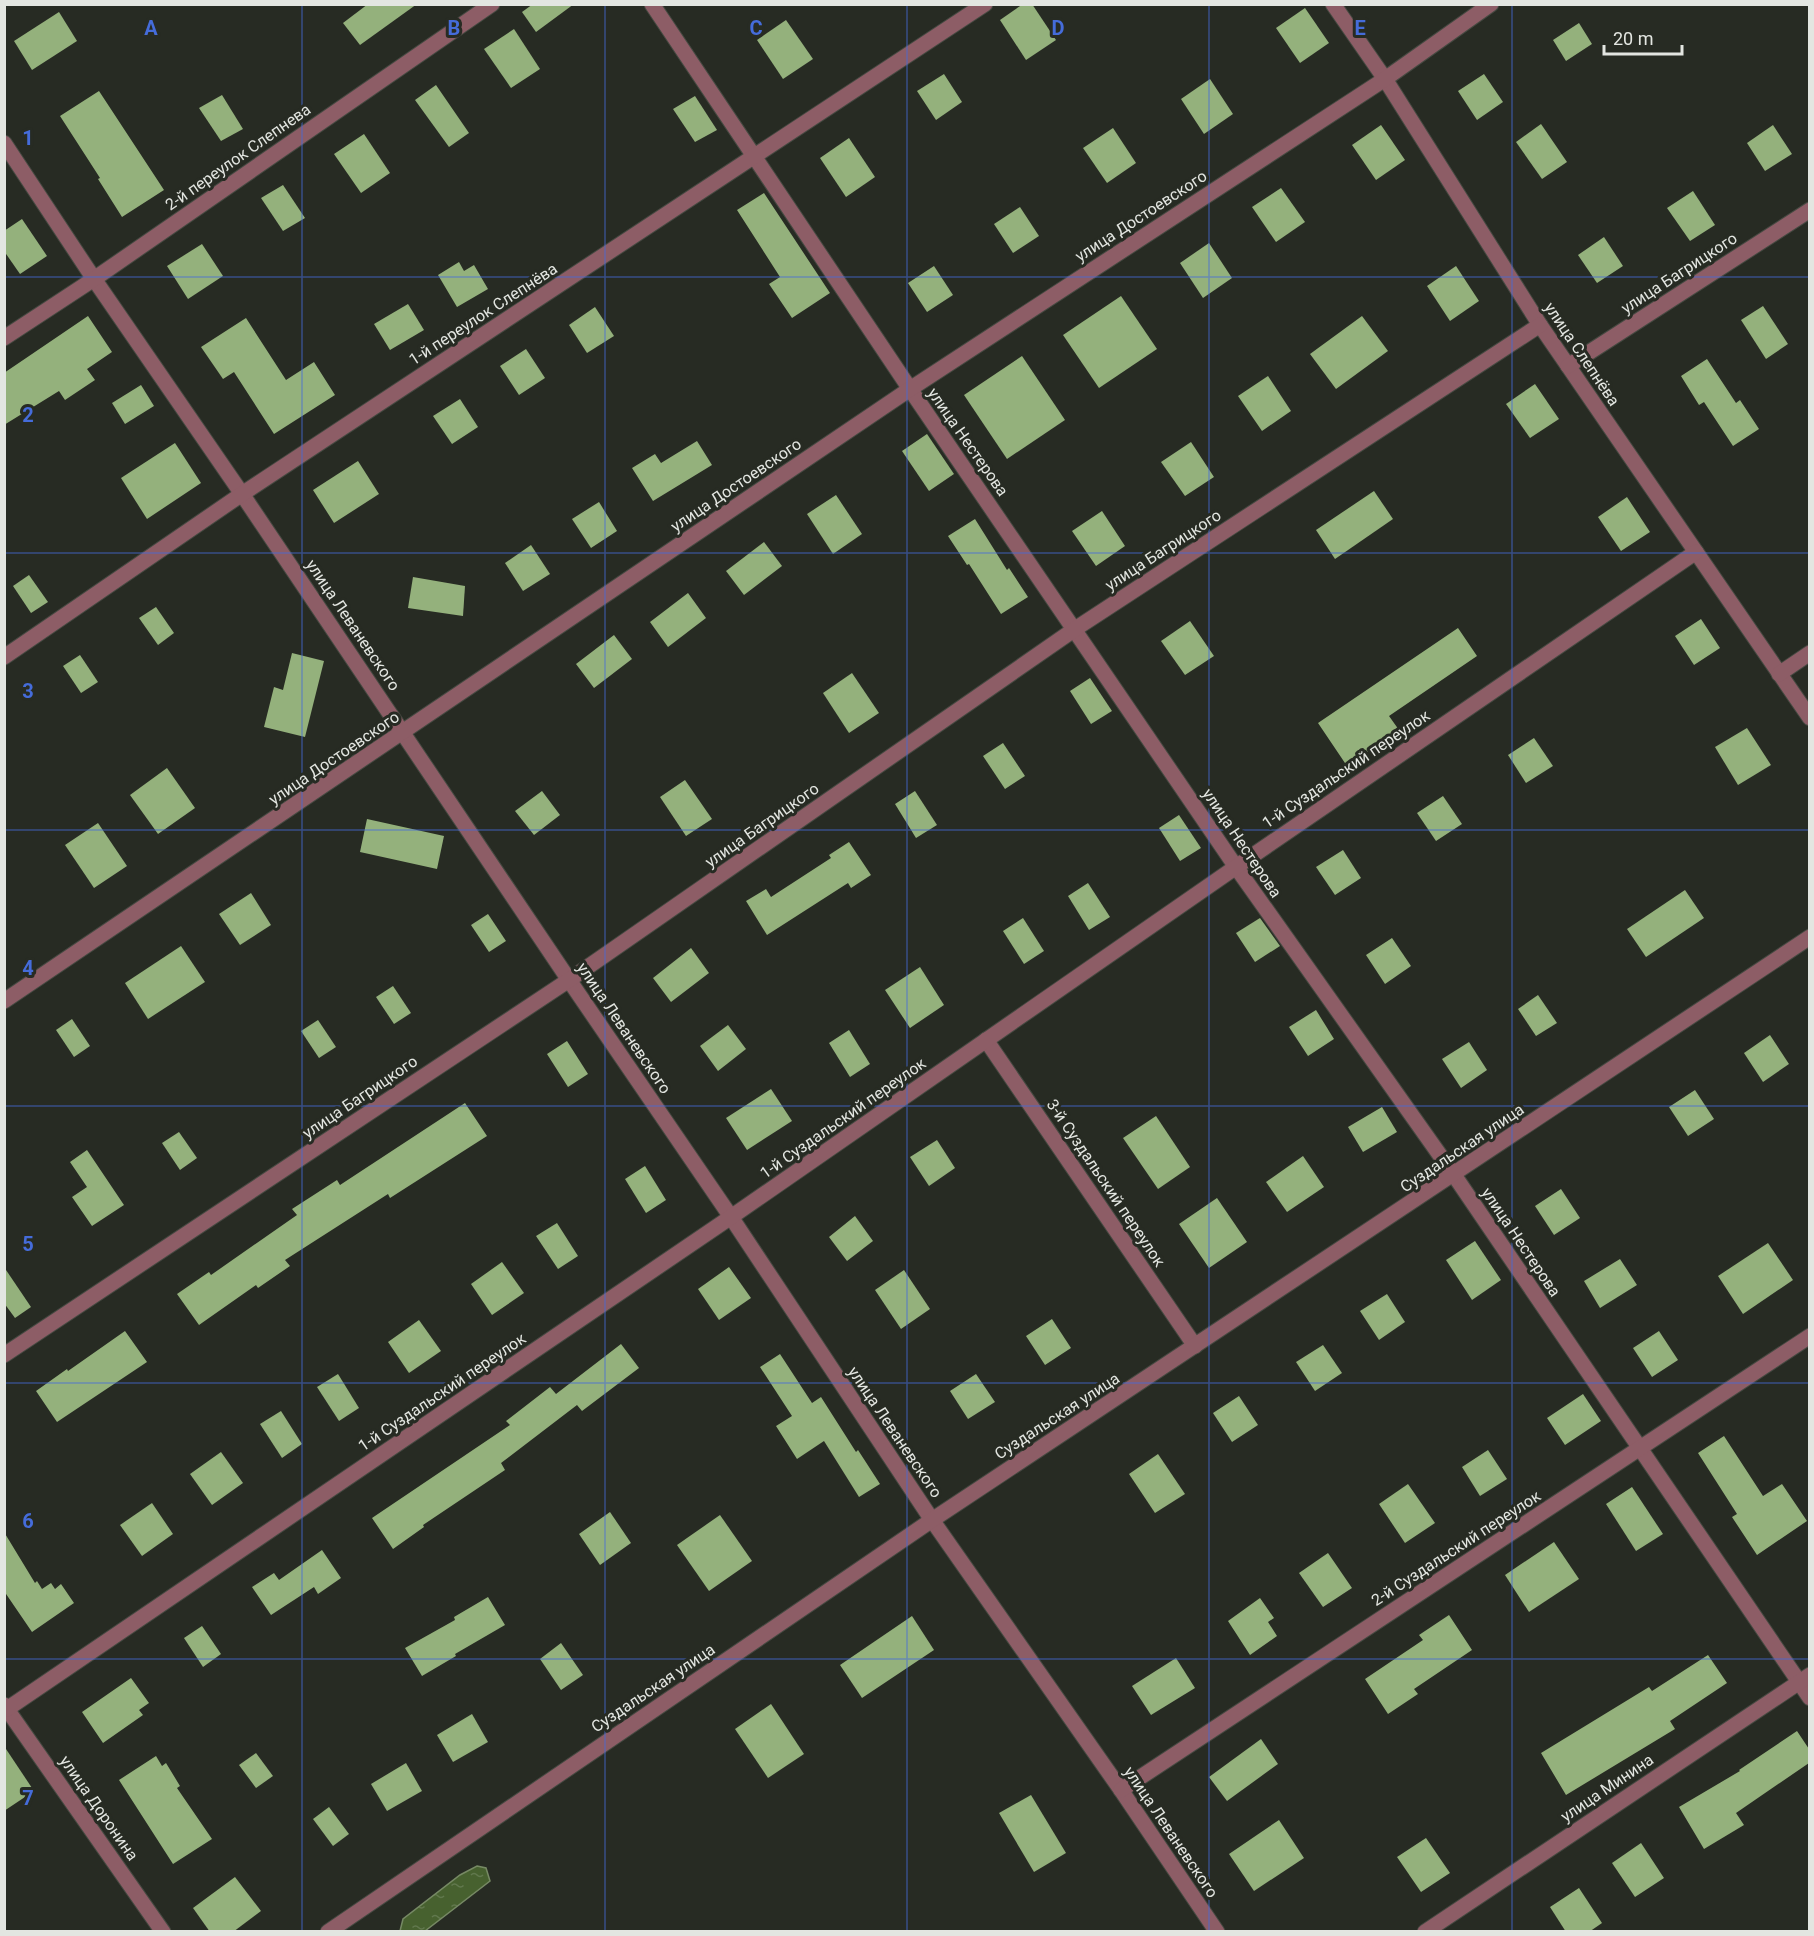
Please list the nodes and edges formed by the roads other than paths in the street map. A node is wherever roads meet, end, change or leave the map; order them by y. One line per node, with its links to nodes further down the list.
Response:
1 (492, 4): 10 (street, 2-й переулок Слепнева)
2 (652, 4): 8 (street, улица Нестерова)
3 (985, 4): 8 (street, 1-й переулок Слепнёва)
4 (1333, 4): 6 (street, улица Слепнёва)
5 (1491, 4): 6 (street, улица Достоевского)
6 (1386, 79): 11 (street, улица Слепнёва); 14 (street, улица Достоевского)
7 (4, 143): 10 (street, улица Леваневского)
8 (754, 157): 14 (street, улица Нестерова); 15 (street, 1-й переулок Слепнёва)
9 (1809, 210): 13 (street, улица Багрицкого)
10 (94, 279): 12 (street, 2-й переулок Слепнева); 15 (street, улица Леваневского)
11 (1540, 325): 13 (street, улица Слепнёва); 17 (street, улица Багрицкого)
12 (4, 338)
13 (1568, 366): 16 (street, улица Слепнёва)
14 (910, 389): 17 (street, улица Нестерова); 22 (street, улица Достоевского)
15 (242, 494): 19 (street, 1-й переулок Слепнёва); 22 (street, улица Леваневского)
16 (1695, 552): 20 (street, улица Слепнёва); 23 (street, 1-й Суздальский переулок)
17 (1075, 629): 23 (street, улица Нестерова); 25 (street, улица Багрицкого)
18 (1809, 653): 20 (street)
19 (4, 657)
20 (1779, 674): 21 (street, улица Слепнёва)
21 (1809, 718)
22 (403, 732): 25 (street, улица Леваневского); 26 (street, улица Достоевского)
23 (1236, 867): 27 (street, 1-й Суздальский переулок); 28 (street, улица Нестерова)
24 (1809, 937): 28 (street, Суздальская улица)
25 (569, 980): 29 (street, улица Леваневского); 32 (street, улица Багрицкого)
26 (4, 1001)
27 (986, 1040): 29 (street, 1-й Суздальский переулок); 31 (street, 3-й Суздальский переулок)
28 (1454, 1175): 31 (street, Суздальская улица); 33 (street, улица Нестерова)
29 (731, 1217): 34 (street, улица Леваневского); 37 (street, 1-й Суздальский переулок)
30 (1809, 1336): 33 (street, 2-й Суздальский переулок)
31 (1195, 1346): 34 (street, Суздальская улица)
32 (4, 1355)
33 (1640, 1448): 35 (street, улица Нестерова); 38 (street, 2-й Суздальский переулок)
34 (932, 1520): 38 (street, улица Леваневского); 40 (street, Суздальская улица)
35 (1804, 1678): 36 (street, улица Нестерова); 42 (street, улица Минина)
36 (1809, 1698)
37 (6, 1707): 39 (street, улица Доронина)
38 (1121, 1790): 41 (street, улица Леваневского)
39 (163, 1932)
40 (328, 1932)
41 (1217, 1932)
42 (1425, 1932)

